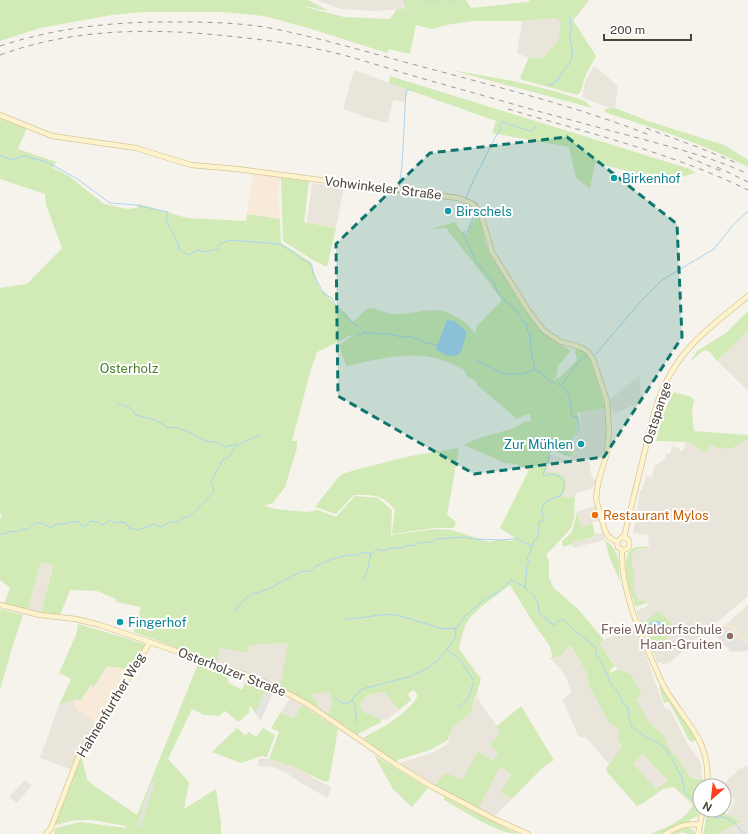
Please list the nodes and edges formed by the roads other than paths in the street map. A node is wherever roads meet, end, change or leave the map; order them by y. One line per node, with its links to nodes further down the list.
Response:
1 (0, 115): 4 (main road, Vohwinkeler Straße)
2 (748, 296): 3 (main road, Ostspange)
3 (624, 537): 4 (main road); 5 (main road)
4 (617, 542): 5 (main road)
5 (622, 550): 8 (main road)
6 (0, 605): 7 (main road, Osterholzer Straße)
7 (150, 642): 11 (main road, Hahnenfurther Weg); 12 (main road, Osterholzer Straße)
8 (707, 778)
9 (701, 818): 10 (main road)
10 (700, 824): 13 (main road); 14 (main road)
11 (46, 834)
12 (528, 834)
13 (665, 834)
14 (698, 834)

